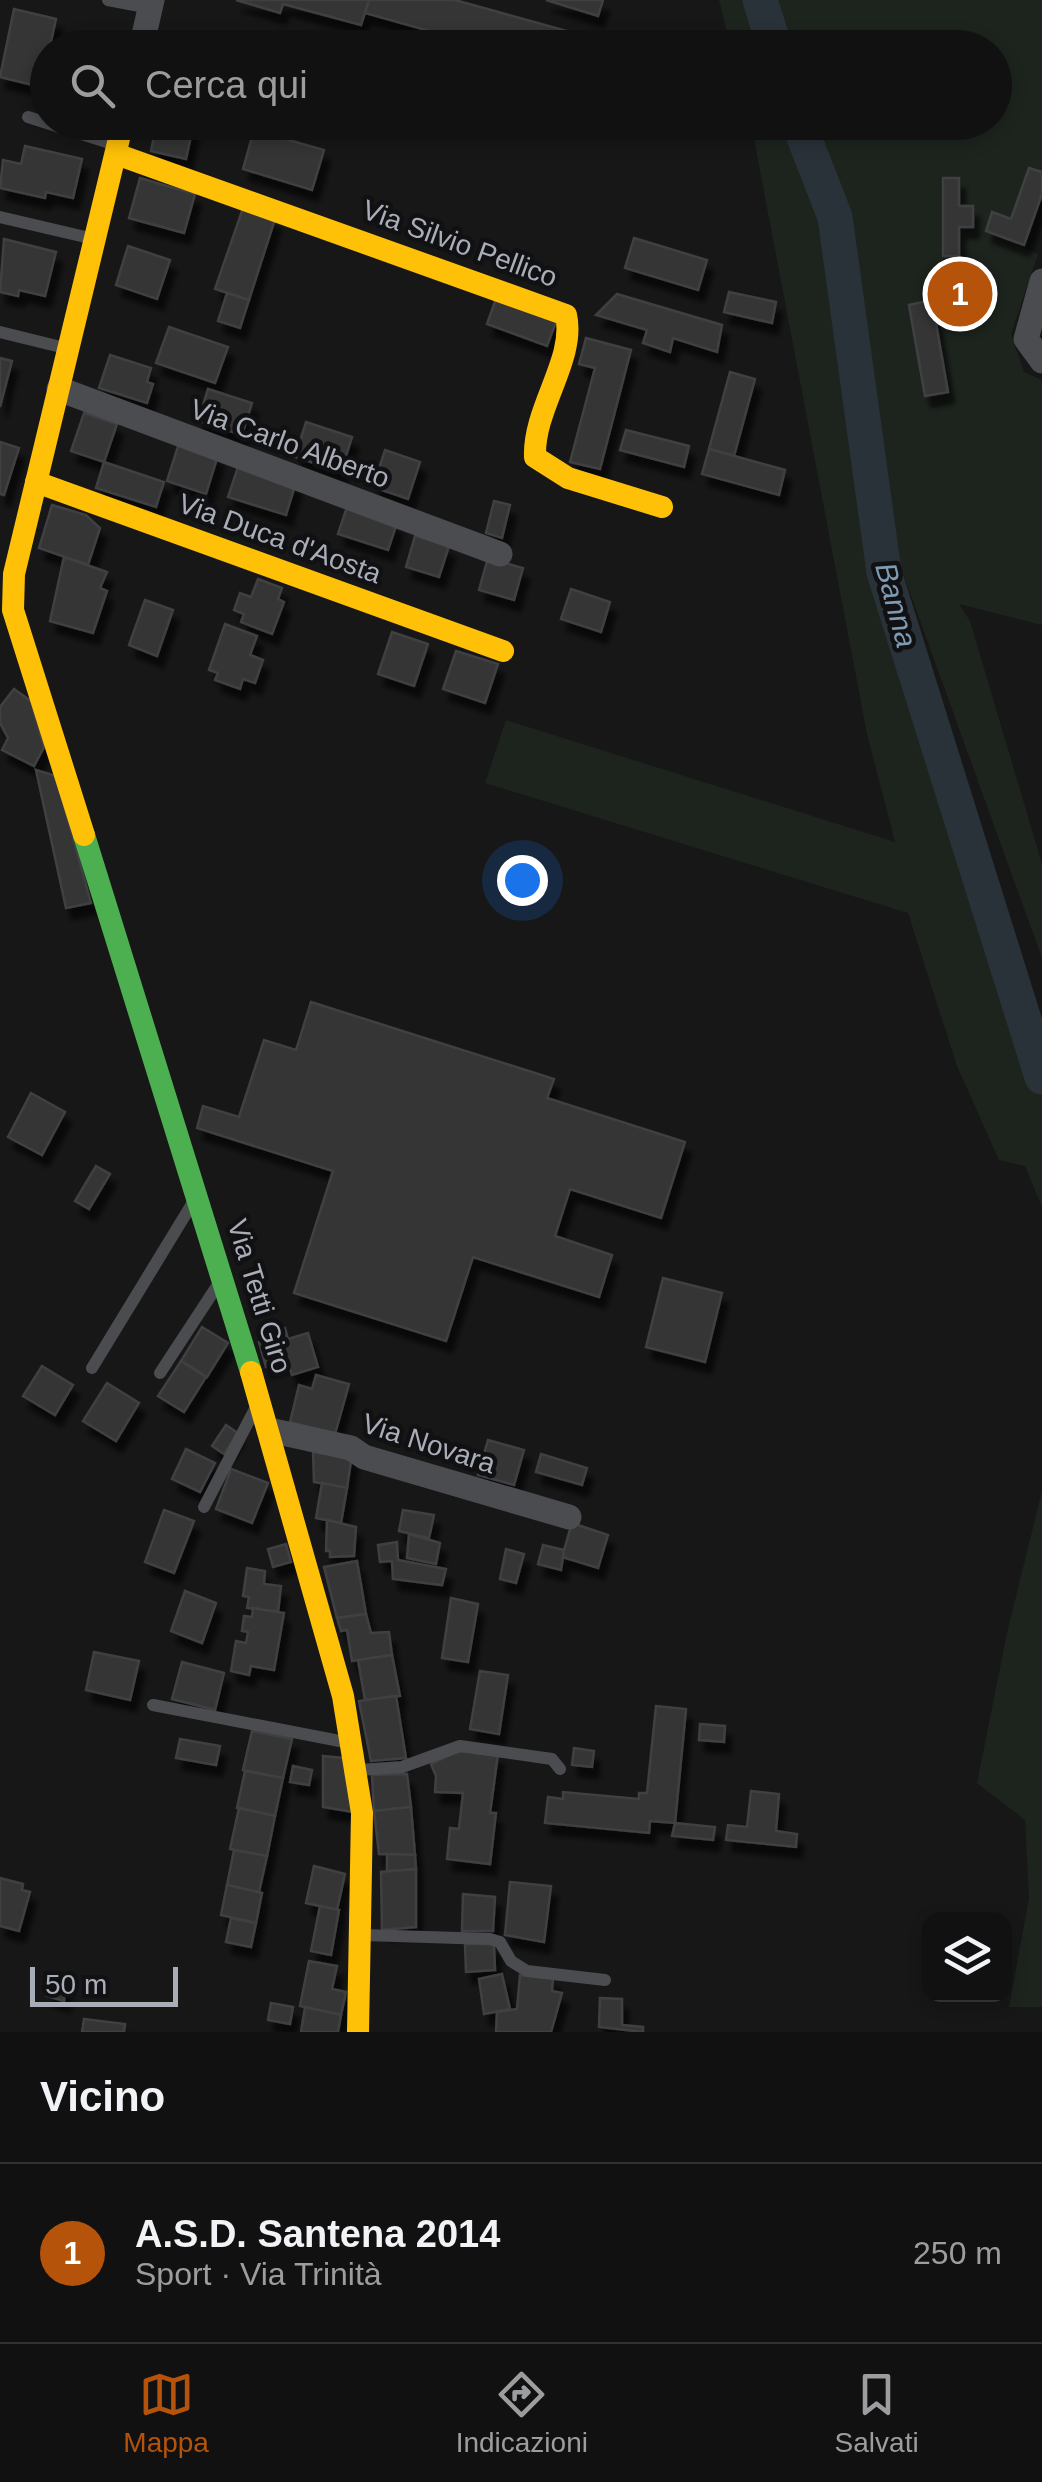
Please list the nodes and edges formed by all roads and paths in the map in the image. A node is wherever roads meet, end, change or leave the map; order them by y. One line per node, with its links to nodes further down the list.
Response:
1 (108, 0): 2 (lane)
2 (151, 4): 3 (street)
3 (145, 30)
4 (90, 140): 6 (lane)
5 (119, 140): 6 (street)
6 (117, 150): 8 (street); 15 (street, Via Silvio Pellico)
7 (0, 217): 8 (lane)
8 (96, 239): 11 (street)
9 (1042, 281): 12 (street)
10 (0, 332): 11 (lane)
11 (69, 349): 13 (street)
12 (1042, 361)
13 (59, 389): 14 (street); 17 (street, Via Carlo Alberto)
14 (36, 482): 16 (street); 19 (street, Via Duca d'Aosta)
15 (662, 507)
16 (10, 548): 18 (street)
17 (500, 554)
18 (6, 597): 20 (street, Via Tetti Giro)
19 (503, 651)
20 (198, 1194): 21 (street, Via Tetti Giro); 22 (lane)
21 (223, 1277): 23 (lane); 24 (street, Via Tetti Giro)
22 (92, 1368)
23 (160, 1373)
24 (260, 1400): 25 (street, Via Tetti Giro); 26 (lane)
25 (269, 1430): 27 (street, Via Novara); 29 (street, Via Tetti Giro)
26 (204, 1507)
27 (570, 1517)
28 (153, 1705): 29 (lane)
29 (352, 1744): 31 (street, Via Tetti Giro)
30 (560, 1769): 31 (lane)
31 (356, 1770): 32 (street, Via Tetti Giro)
32 (360, 1935): 33 (lane); 34 (street, Via Tetti Giro)
33 (605, 1980)
34 (358, 2032)

